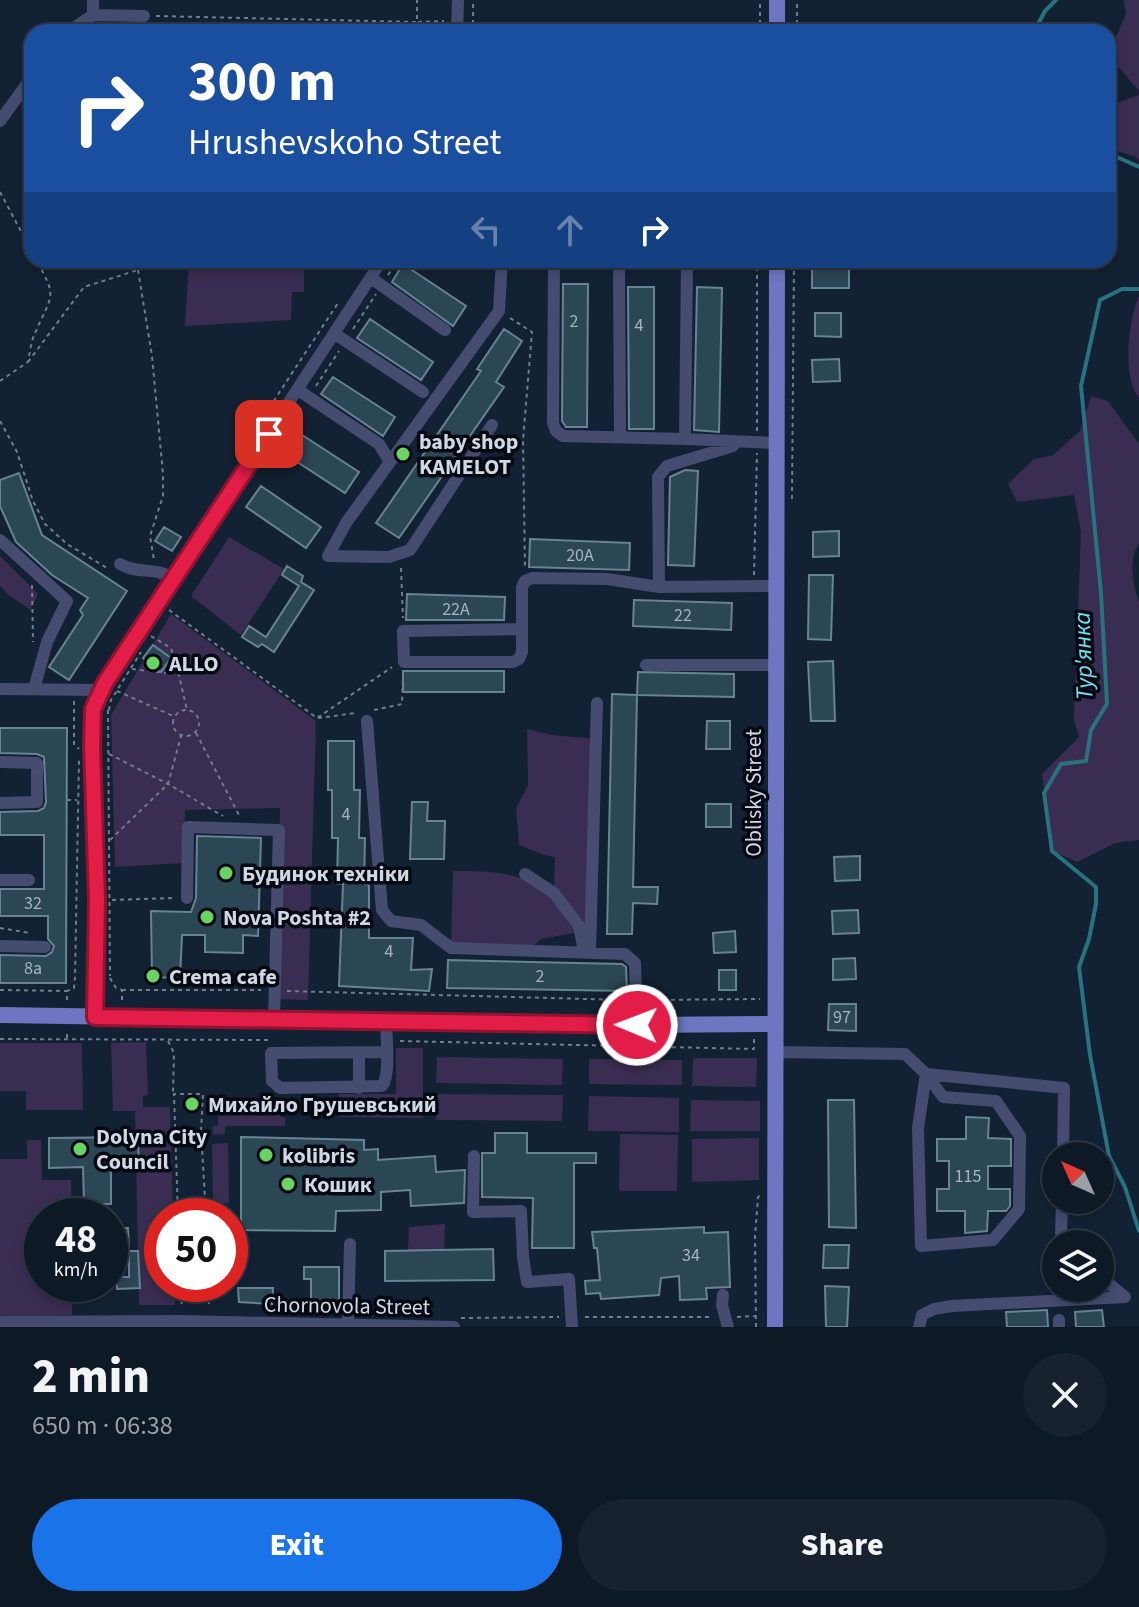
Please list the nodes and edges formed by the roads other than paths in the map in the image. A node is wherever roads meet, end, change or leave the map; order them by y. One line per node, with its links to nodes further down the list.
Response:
1 (93, 0): 4 (street)
2 (458, 0): 7 (street)
3 (777, 0): 8 (main road)
4 (93, 15): 5 (street); 6 (street)
5 (144, 16)
6 (80, 24)
7 (453, 24)
8 (768, 24)
9 (24, 88): 10 (street)
10 (0, 121)
11 (380, 268): 17 (street)
12 (502, 268): 27 (street)
13 (554, 268): 23 (street)
14 (619, 268): 23 (street)
15 (687, 268): 24 (street)
16 (777, 268): 26 (main road, Oblisky Street)
17 (376, 282): 18 (street); 19 (street)
18 (445, 330)
19 (340, 338): 20 (street); 21 (street)
20 (423, 392)
21 (303, 394): 27 (street); 30 (street)
22 (492, 425): 27 (street)
23 (620, 436): 24 (street)
24 (685, 439): 25 (street)
25 (741, 443): 26 (street); 32 (street)
26 (776, 443): 31 (main road, Oblisky Street)
27 (390, 462)
28 (0, 540): 37 (street)
29 (118, 568): 30 (street)
30 (174, 579): 38 (street)
31 (775, 586): 32 (street); 35 (main road, Oblisky Street)
32 (659, 587): 33 (street)
33 (522, 629): 33 (street)
34 (646, 665): 35 (street)
35 (775, 665): 54 (main road, Oblisky Street)
36 (0, 689): 37 (street)
37 (34, 689): 38 (street)
38 (101, 690): 51 (street)
39 (597, 703): 49 (street)
40 (367, 721): 49 (street)
41 (0, 762): 42 (street)
42 (0, 803)
43 (525, 874): 49 (street)
44 (0, 880): 45 (street)
45 (29, 880)
46 (187, 898): 52 (street)
47 (0, 946): 48 (street)
48 (45, 947)
49 (587, 951): 55 (street)
50 (0, 1015): 51 (main road)
51 (95, 1017): 52 (main road)
52 (274, 1019): 53 (main road)
53 (386, 1021): 55 (main road); 56 (street)
54 (774, 1024): 55 (main road); 57 (main road, Oblisky Street)
55 (637, 1025)
56 (386, 1047): 58 (street); 60 (street)
57 (768, 1051): 59 (street); 73 (main road, Oblisky Street)
58 (359, 1052): 60 (street); 60 (street)
59 (926, 1074): 59 (street); 61 (street)
60 (359, 1088)
61 (1063, 1142)
62 (474, 1156): 71 (street)
63 (350, 1244): 69 (street)
64 (1114, 1288): 66 (street)
65 (723, 1295): 72 (street)
66 (1114, 1298)
67 (1042, 1301): 74 (street)
68 (0, 1322): 69 (street, Chornovola Street)
69 (348, 1326): 70 (street, Chornovola Street)
70 (454, 1327)
71 (572, 1327)
72 (728, 1327)
73 (775, 1327)
74 (919, 1327)

